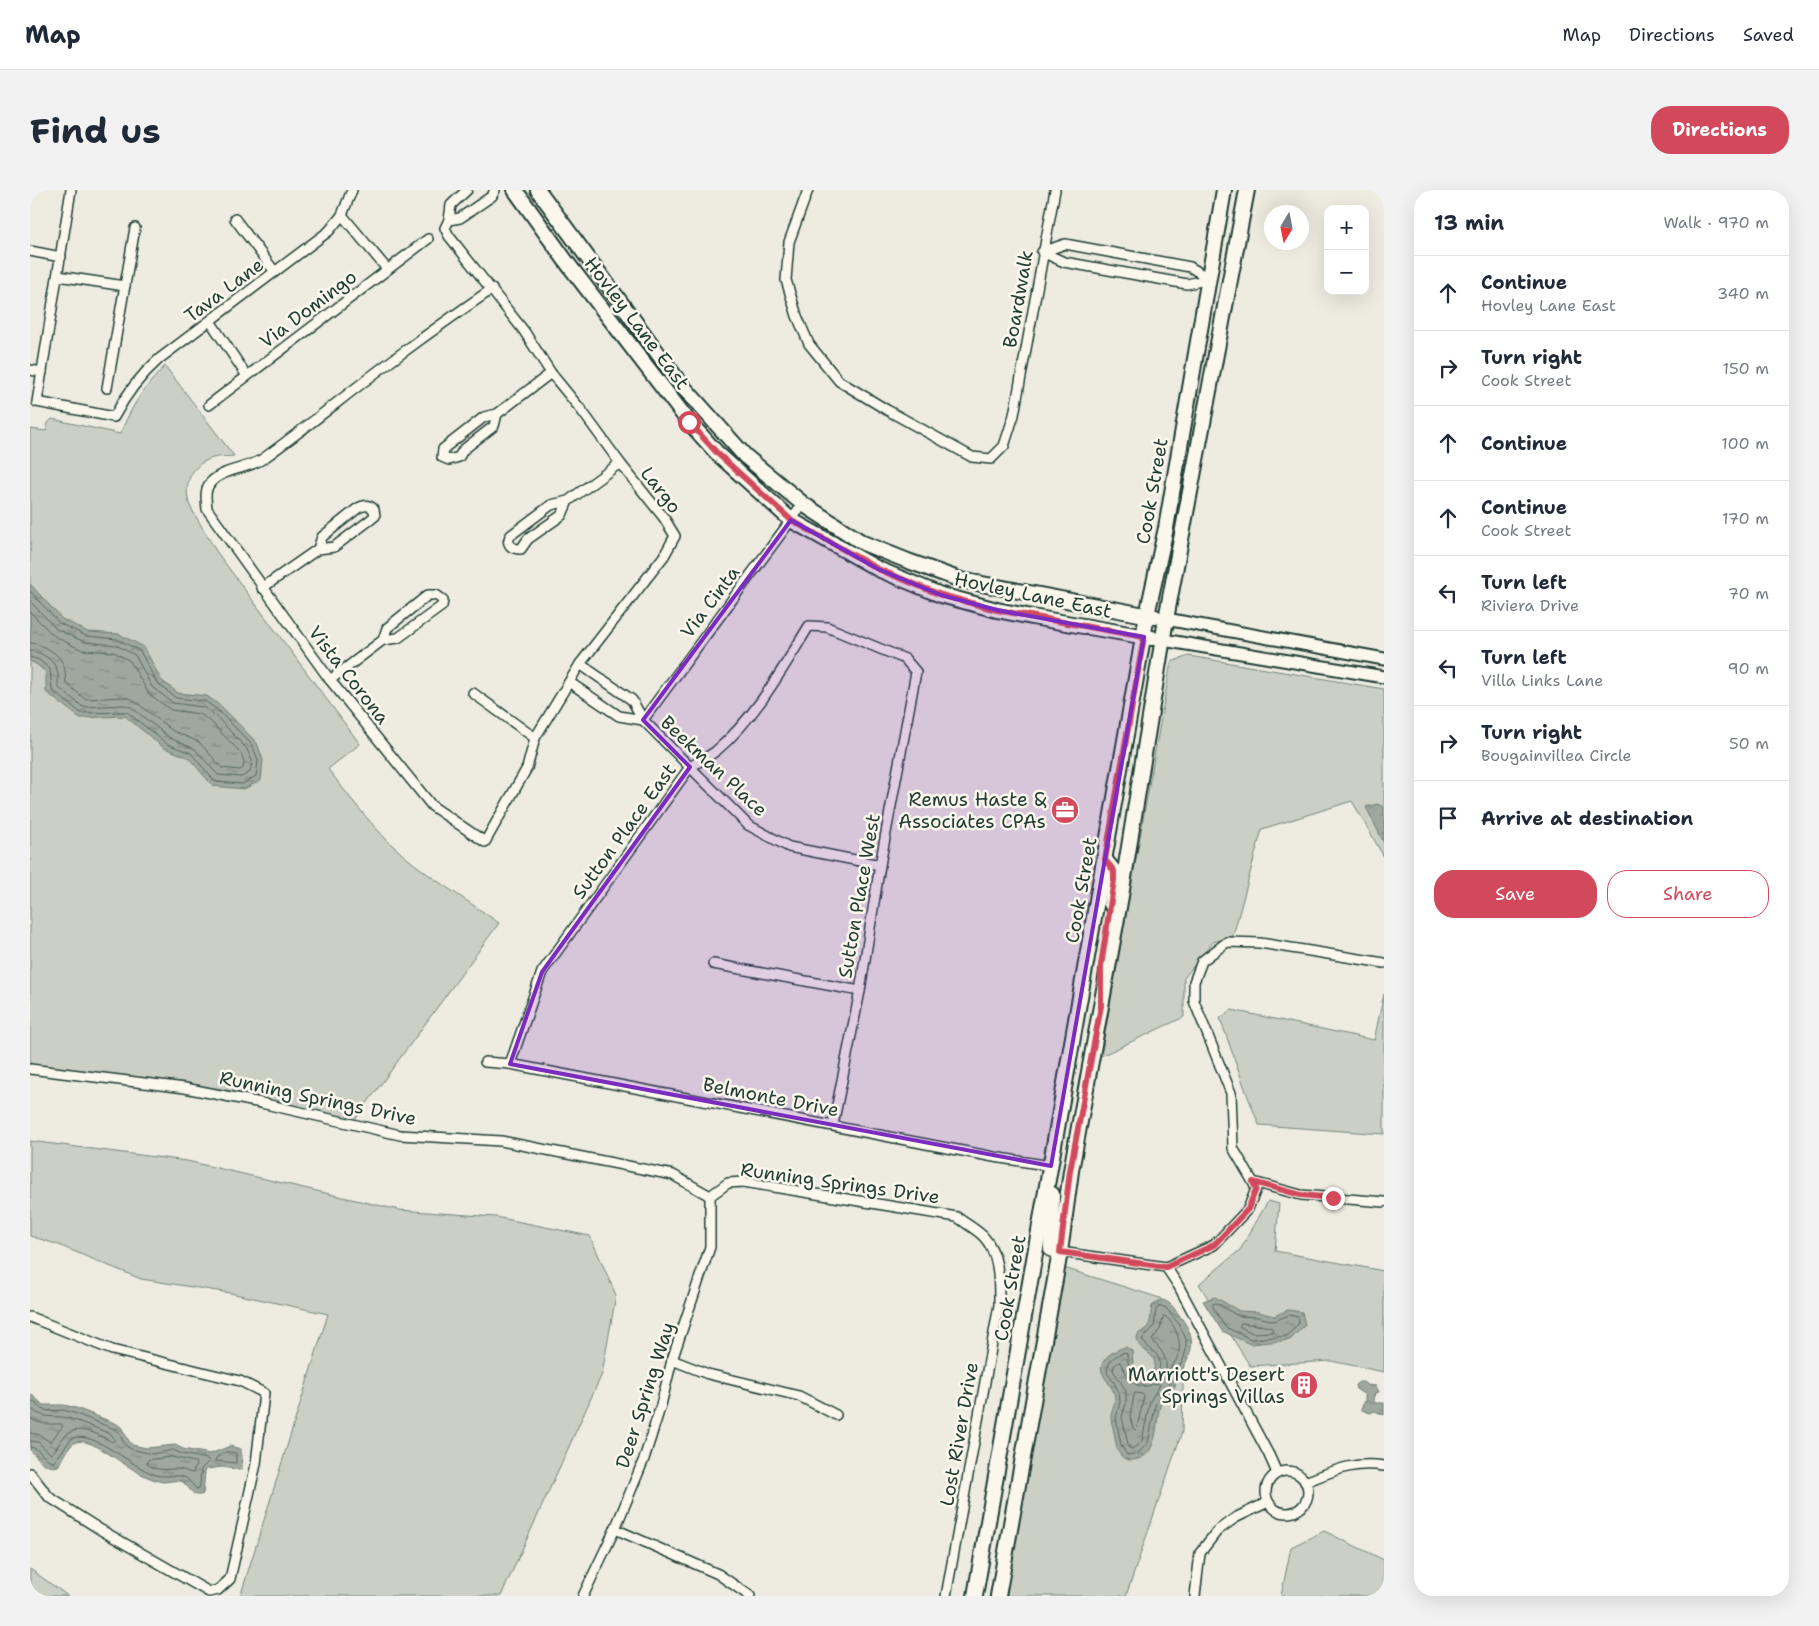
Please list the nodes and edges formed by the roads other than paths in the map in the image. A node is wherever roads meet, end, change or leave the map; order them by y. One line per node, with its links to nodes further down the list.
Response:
1 (71, 190): 18 (street)
2 (352, 190): 11 (street, Tava Lane)
3 (467, 190): 13 (street)
4 (495, 190): 13 (street)
5 (515, 190): 37 (main road, Hovley Lane East)
6 (538, 190): 36 (main road, Hovley Lane East)
7 (808, 190): 17 (street, Boardwalk)
8 (1055, 190): 17 (street, Boardwalk)
9 (1224, 190): 22 (main road, Cook Street)
10 (1247, 190): 26 (main road, Cook Street)
11 (342, 215): 19 (street); 20 (street, Tava Lane)
12 (235, 219): 20 (street)
13 (449, 220): 24 (street, Largo)
14 (134, 228): 23 (street)
15 (428, 239): 19 (street, Via Domingo)
16 (30, 251): 18 (street)
17 (1042, 252): 22 (street); 22 (street)
18 (61, 257): 21 (street)
19 (387, 269): 30 (street, Via Domingo)
20 (275, 272): 25 (street, Tava Lane)
21 (58, 276): 23 (street); 28 (street)
22 (1210, 279): 26 (main road); 40 (main road, Cook Street)
23 (125, 286): 31 (street)
24 (492, 289): 29 (street, Largo); 39 (street, Vista Corona)
25 (210, 322): 28 (street, Tava Lane); 30 (street)
26 (1219, 340): 41 (main road, Cook Street)
27 (30, 370): 28 (street)
28 (42, 372)
29 (551, 373): 33 (street); 34 (street, Largo)
30 (247, 376): 32 (street, Via Domingo)
31 (107, 388)
32 (209, 405)
33 (497, 414): 33 (street)
34 (620, 463): 35 (street); 46 (street, Largo)
35 (568, 501): 35 (street)
36 (803, 504): 37 (street, Via Cinta); 40 (main road, Hovley Lane East)
37 (791, 520): 42 (main road, Hovley Lane East); 52 (street, Via Cinta)
38 (318, 549): 38 (street); 39 (street)
39 (262, 588): 49 (street, Vista Corona)
40 (1147, 615): 41 (main road, Hovley Lane East); 42 (main road, Cook Street)
41 (1166, 619): 44 (main road, Cook Street); 45 (street, Hovley Lane East)
42 (1144, 637): 44 (main road, Hovley Lane East); 56 (main road, Cook Street)
43 (383, 640): 43 (street); 49 (street)
44 (1163, 640): 48 (street, Hovley Lane East); 61 (main road, Cook Street)
45 (1384, 658)
46 (580, 664): 50 (street, Largo); 52 (street, Beekman Place)
47 (916, 672): 54 (street, Sutton Place East); 57 (street, Sutton Place West)
48 (1384, 677)
49 (330, 680): 55 (street, Vista Corona)
50 (569, 682): 52 (street, Beekman Place); 53 (street, Largo)
51 (473, 693): 53 (street)
52 (642, 720): 54 (street, Beekman Place)
53 (536, 738): 55 (street, Largo)
54 (690, 767): 57 (street, Beekman Place); 63 (street, Sutton Place East)
55 (485, 842)
56 (1105, 860): 61 (main road); 66 (main road, Cook Street)
57 (880, 865): 60 (street, Sutton Place West)
58 (1384, 963): 67 (street)
59 (713, 964): 60 (street)
60 (860, 990): 65 (street, Sutton Place West)
61 (1101, 1006): 70 (main road, Cook Street)
62 (485, 1062): 63 (street, Belmonte Drive)
63 (510, 1064): 65 (street, Belmonte Drive)
64 (30, 1069): 68 (street, Running Springs Drive)
65 (833, 1125): 66 (street, Belmonte Drive)
66 (1051, 1166): 70 (main road); 85 (main road, Cook Street)
67 (1253, 1182): 69 (street); 71 (street)
68 (710, 1196): 72 (street, Running Springs Drive); 74 (street, Deer Spring Way)
69 (1384, 1202)
70 (1060, 1252): 71 (street); 86 (main road, Cook Street)
71 (1166, 1267): 78 (street)
72 (999, 1278): 84 (street, Lost River Drive)
73 (30, 1317): 77 (street)
74 (672, 1360): 75 (street); 81 (street, Deer Spring Way)
75 (836, 1415)
76 (1384, 1466): 79 (street)
77 (30, 1473)
78 (1277, 1473): 79 (street); 80 (street)
79 (1305, 1482): 80 (street)
80 (1268, 1502): 87 (street)
81 (614, 1529): 82 (street, Deer Spring Way); 83 (street)
82 (583, 1596)
83 (750, 1596)
84 (946, 1596)
85 (975, 1596)
86 (998, 1596)
87 (1195, 1596)

